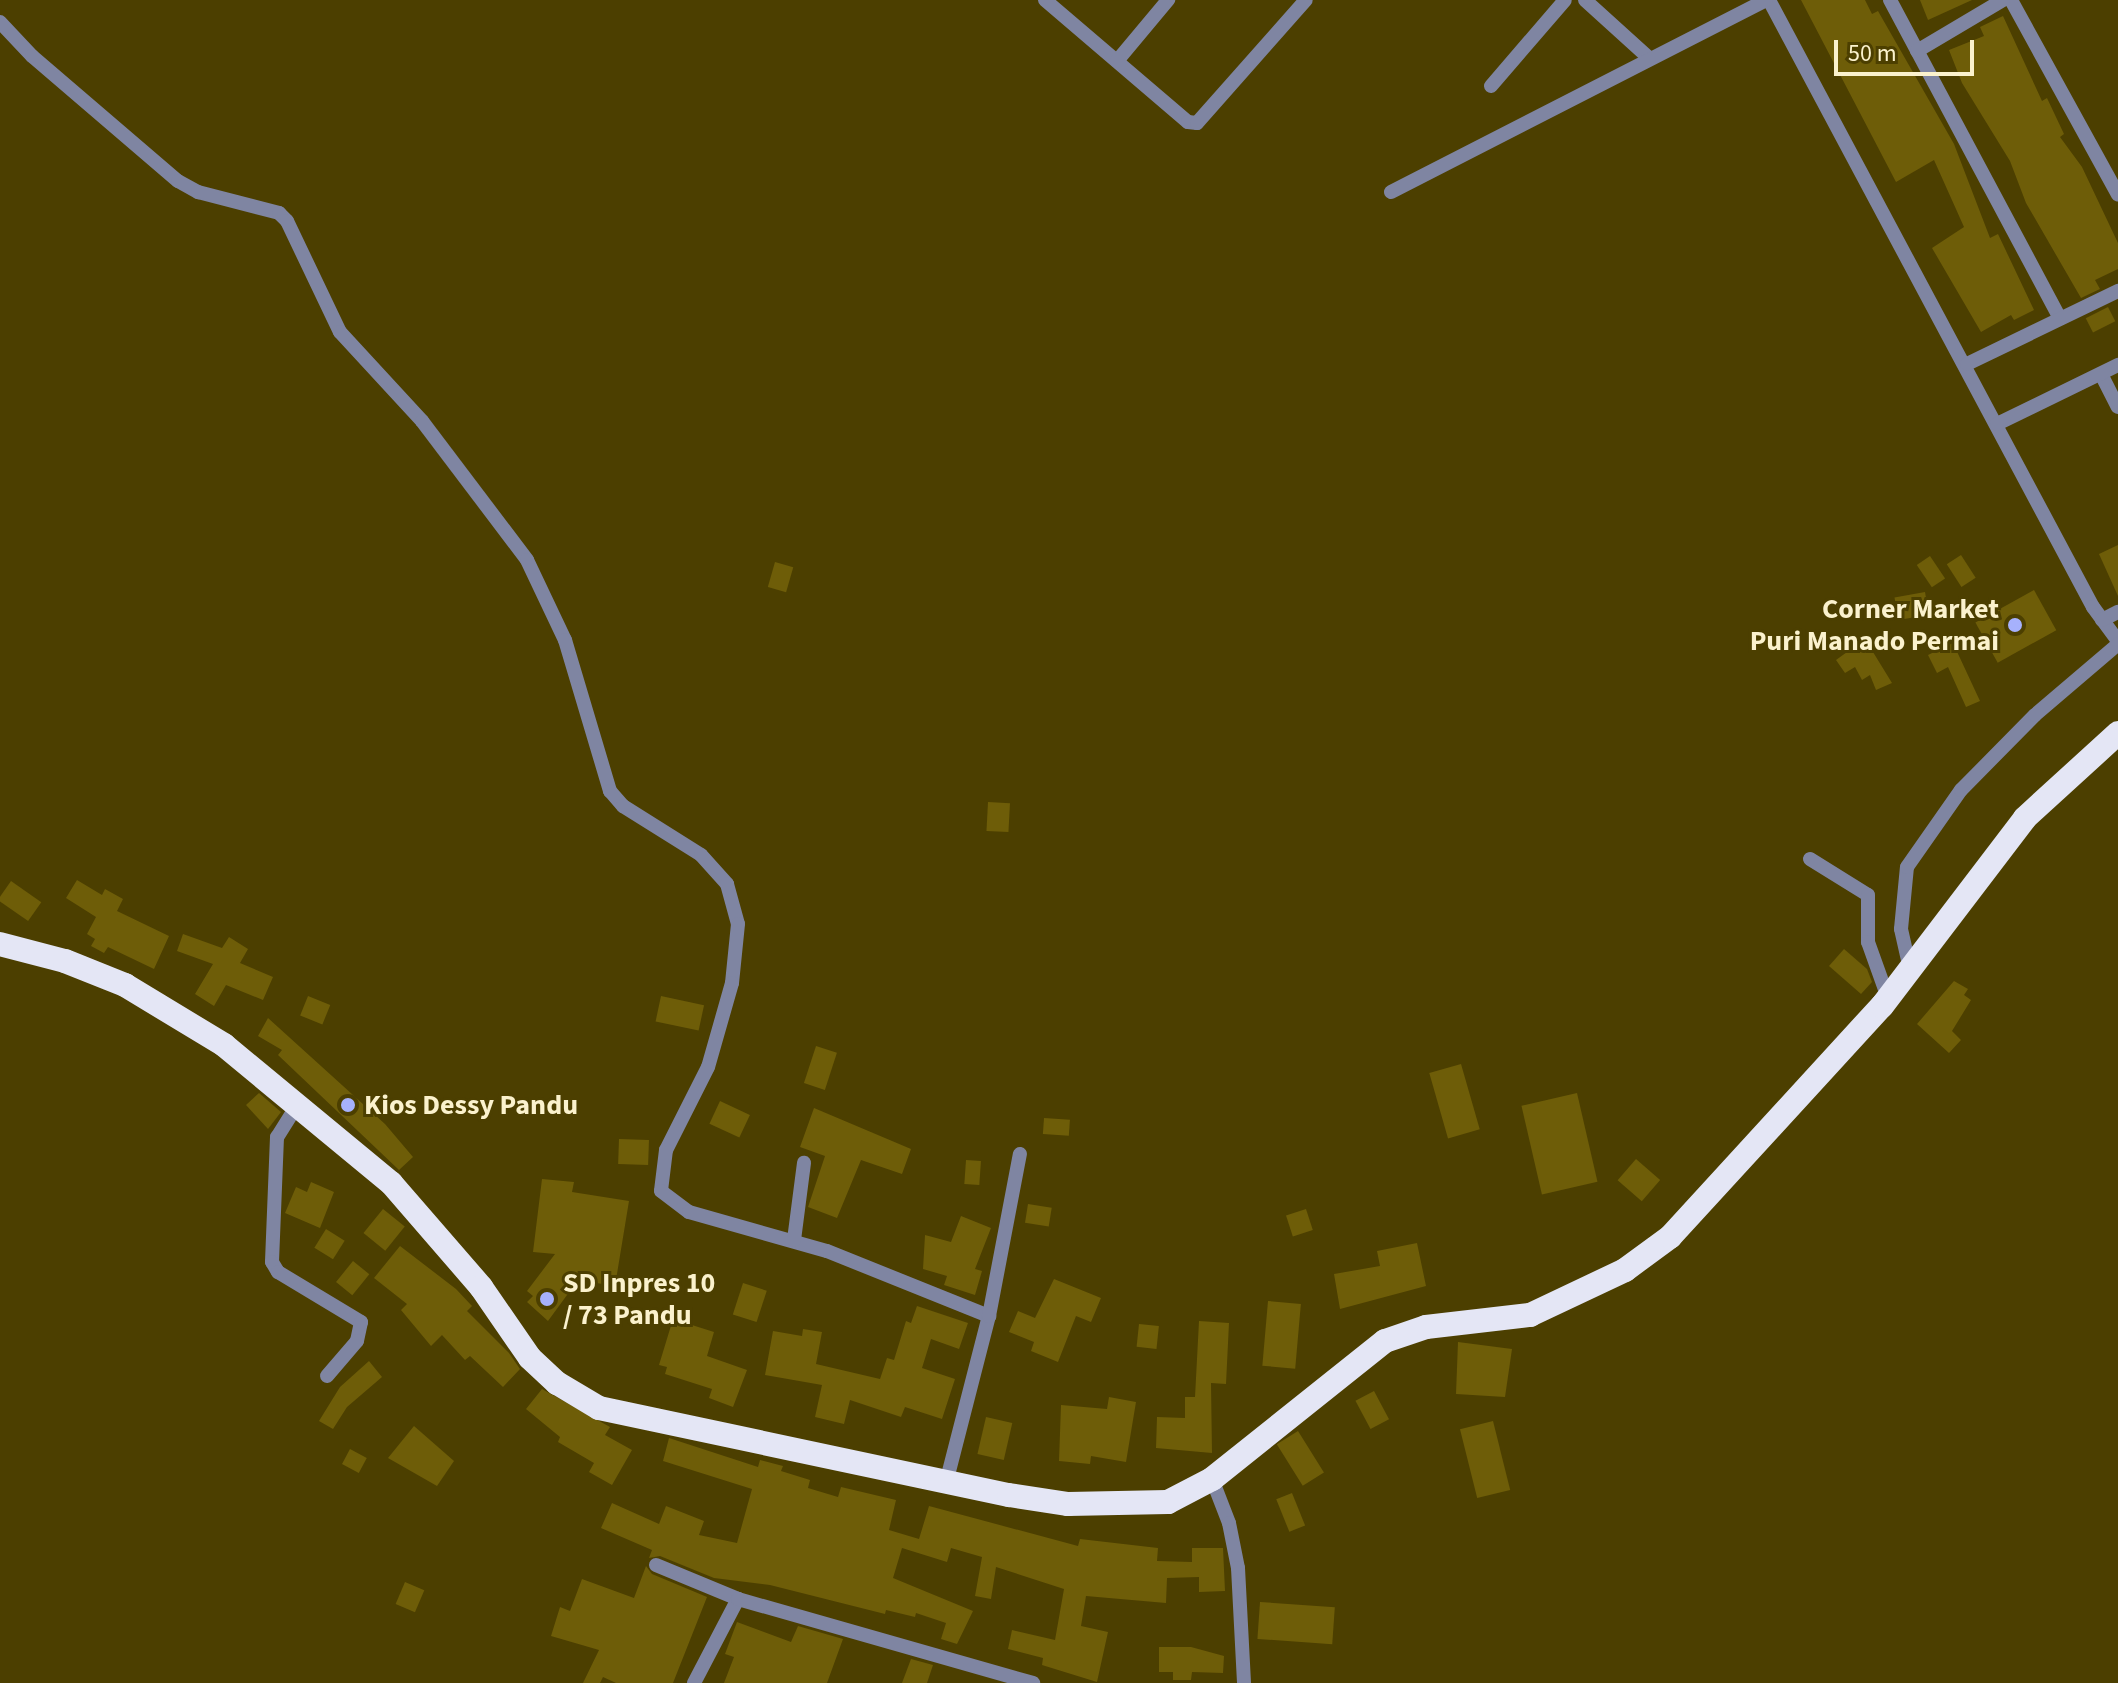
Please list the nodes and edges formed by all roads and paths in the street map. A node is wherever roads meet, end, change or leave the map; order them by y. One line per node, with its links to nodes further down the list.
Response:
1 (1045, 0): 14 (street)
2 (1168, 0): 14 (street)
3 (1306, 0): 14 (street)
4 (1565, 0): 15 (street)
5 (1585, 0): 13 (street)
6 (1767, 0): 10 (street); 20 (street)
7 (1890, 0): 12 (street)
8 (2003, 0): 12 (street)
9 (2011, 0): 17 (street)
10 (1746, 3): 13 (street)
11 (0, 22): 36 (street)
12 (1917, 51): 19 (street)
13 (1649, 58): 16 (street)
14 (1117, 61)
15 (1491, 86)
16 (1391, 192)
17 (2118, 195)
18 (2118, 291): 19 (street)
19 (2059, 317): 20 (street)
20 (1967, 364): 24 (street)
21 (2118, 365): 22 (street)
22 (2101, 374): 23 (street); 24 (street)
23 (2118, 407)
24 (1997, 424): 26 (street)
25 (2118, 612): 26 (street)
26 (2102, 620): 27 (street)
27 (2118, 643): 31 (street)
28 (2118, 733): 31 (highway)
29 (1810, 859): 32 (street)
30 (0, 944): 33 (highway)
31 (1910, 969): 32 (highway)
32 (1888, 998): 39 (highway)
33 (296, 1107): 38 (street); 40 (highway)
34 (1020, 1154): 37 (street)
35 (804, 1163): 36 (street)
36 (794, 1240): 37 (street)
37 (989, 1316): 40 (street)
38 (327, 1376)
39 (1212, 1479): 40 (highway); 45 (street)
40 (946, 1483)
41 (656, 1565): 42 (street)
42 (738, 1599): 43 (street); 44 (street)
43 (694, 1683)
44 (1033, 1683)
45 (1244, 1683)

